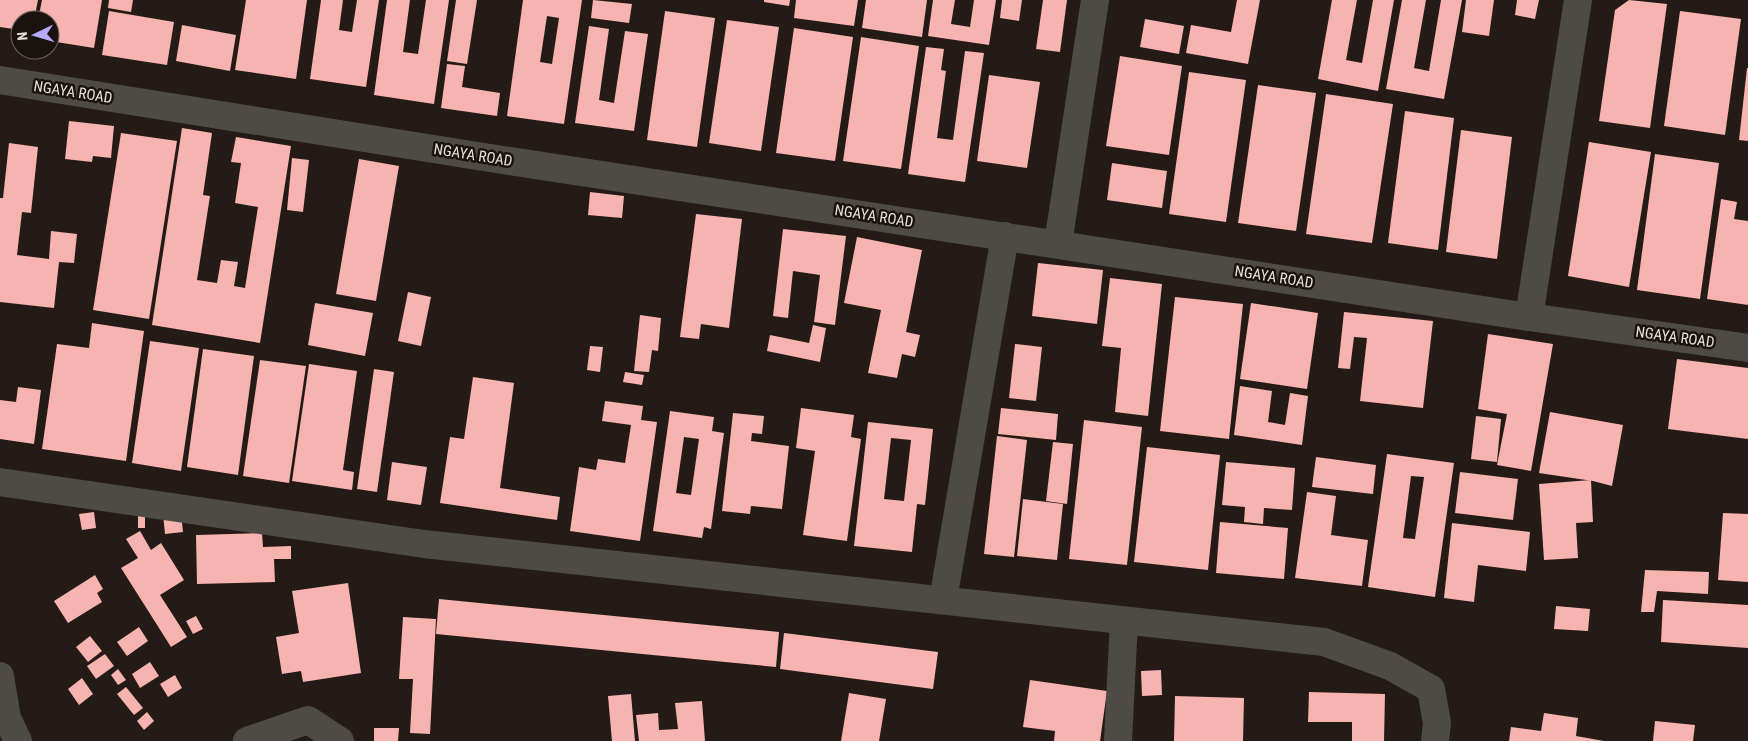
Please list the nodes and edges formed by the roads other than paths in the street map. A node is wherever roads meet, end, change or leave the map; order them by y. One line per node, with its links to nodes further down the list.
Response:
1 (1095, 0): 5 (street)
2 (1578, 0): 6 (street)
3 (0, 80): 4 (street, NGAYA ROAD)
4 (1005, 236): 5 (street, NGAYA ROAD); 9 (street)
5 (1058, 244): 6 (street, NGAYA ROAD)
6 (1530, 317): 7 (street, NGAYA ROAD)
7 (1748, 348)
8 (0, 482): 9 (street)
9 (944, 600): 10 (street)
10 (1124, 621): 15 (street); 16 (street)
11 (0, 676): 12 (street)
12 (18, 741)
13 (247, 741): 14 (street)
14 (340, 741)
15 (1118, 741)
16 (1435, 741)

